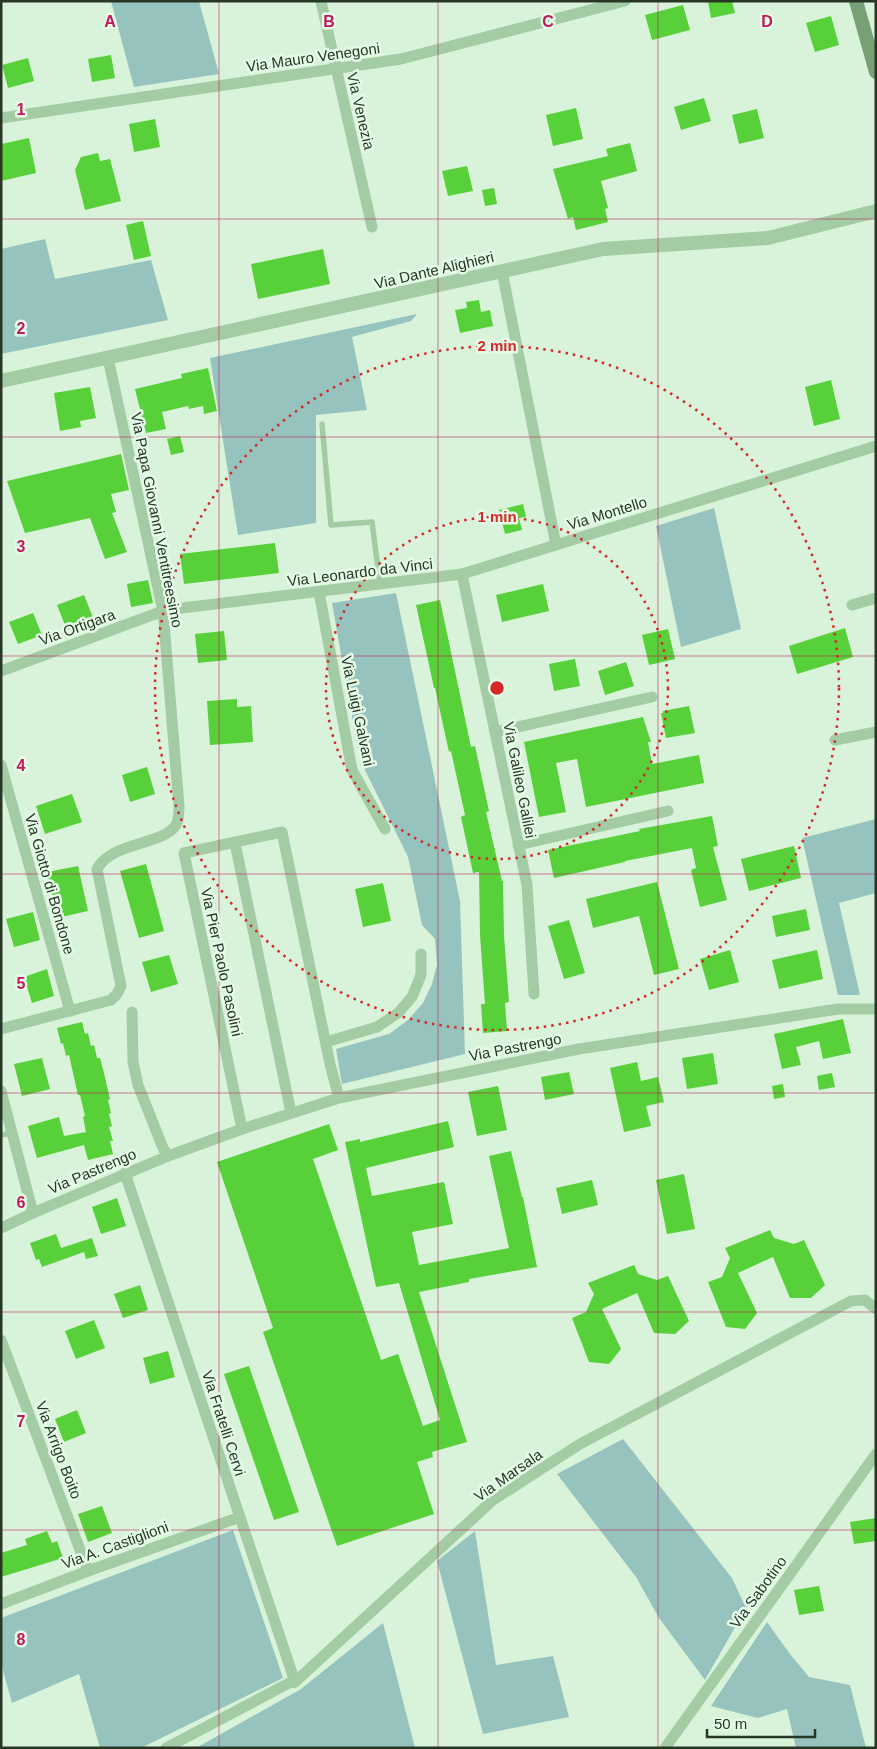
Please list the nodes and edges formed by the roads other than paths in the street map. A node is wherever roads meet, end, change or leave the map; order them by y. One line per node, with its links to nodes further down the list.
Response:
1 (321, 1): 4 (street, Via Venezia)
2 (625, 1): 4 (street, Via Mauro Venegoni)
3 (856, 1): 5 (main road)
4 (336, 69): 6 (street, Via Mauro Venegoni); 8 (street, Via Venezia)
5 (876, 72)
6 (1, 118)
7 (876, 211): 9 (street, Via Dante Alighieri)
8 (372, 227)
9 (502, 271): 10 (street, Via Dante Alighieri); 14 (street, Via Montello)
10 (108, 358): 11 (street, Via Dante Alighieri); 20 (street, Via Papa Giovanni Ventitreesimo)
11 (1, 381)
12 (322, 424): 16 (lane)
13 (876, 446): 14 (street, Via Montello)
14 (556, 545): 15 (street, Via Leonardo da Vinci)
15 (462, 574): 16 (street, Via Leonardo da Vinci); 23 (street, Via Galileo Galilei)
16 (380, 584): 17 (street, Via Leonardo da Vinci)
17 (319, 592): 20 (street, Via Leonardo da Vinci); 28 (street, Via Luigi Galvani)
18 (876, 598): 19 (street)
19 (852, 605)
20 (163, 611): 21 (street, Via Ortigara); 34 (street, Via Papa Giovanni Ventitreesimo)
21 (1, 670)
22 (652, 697): 23 (street)
23 (495, 732): 30 (street, Via Galileo Galilei)
24 (876, 732): 25 (street)
25 (835, 740)
26 (1, 765): 34 (street, Via Giotto di Bondone)
27 (668, 811): 30 (street)
28 (385, 829)
29 (235, 843): 37 (street, Via Pier Paolo Pasolini); 40 (street); 41 (street, Via Pier Paolo Pasolini)
30 (518, 845): 32 (street, Via Galileo Galilei)
31 (421, 954): 37 (street)
32 (534, 994)
33 (876, 1009): 39 (street, Via Pastrengo)
34 (70, 1011): 36 (street, Via Papa Giovanni Ventitreesimo)
35 (132, 1012): 43 (street)
36 (1, 1029)
37 (326, 1042): 39 (street, Via Pier Paolo Pasolini)
38 (1, 1091): 42 (street)
39 (339, 1098): 40 (street, Via Pastrengo)
40 (291, 1113): 41 (street, Via Pastrengo)
41 (242, 1129): 43 (street, Via Pastrengo)
42 (7, 1134): 45 (street)
43 (168, 1156): 44 (street, Via Pastrengo)
44 (125, 1173): 45 (street, Via Pastrengo); 50 (street, Via Fratelli Cervi)
45 (33, 1213): 46 (street, Via Pastrengo)
46 (1, 1228)
47 (876, 1309): 53 (street, Via Marsala)
48 (1, 1340): 51 (street, Via Arrigo Boito)
49 (876, 1454): 55 (street, Via Sabotino)
50 (240, 1517): 51 (street, Via A. Castiglioni); 53 (street, Via Fratelli Cervi)
51 (88, 1570): 52 (street, Via A. Castiglioni)
52 (1, 1604)
53 (295, 1682): 54 (street, Via Marsala)
54 (166, 1748)
55 (664, 1748)

